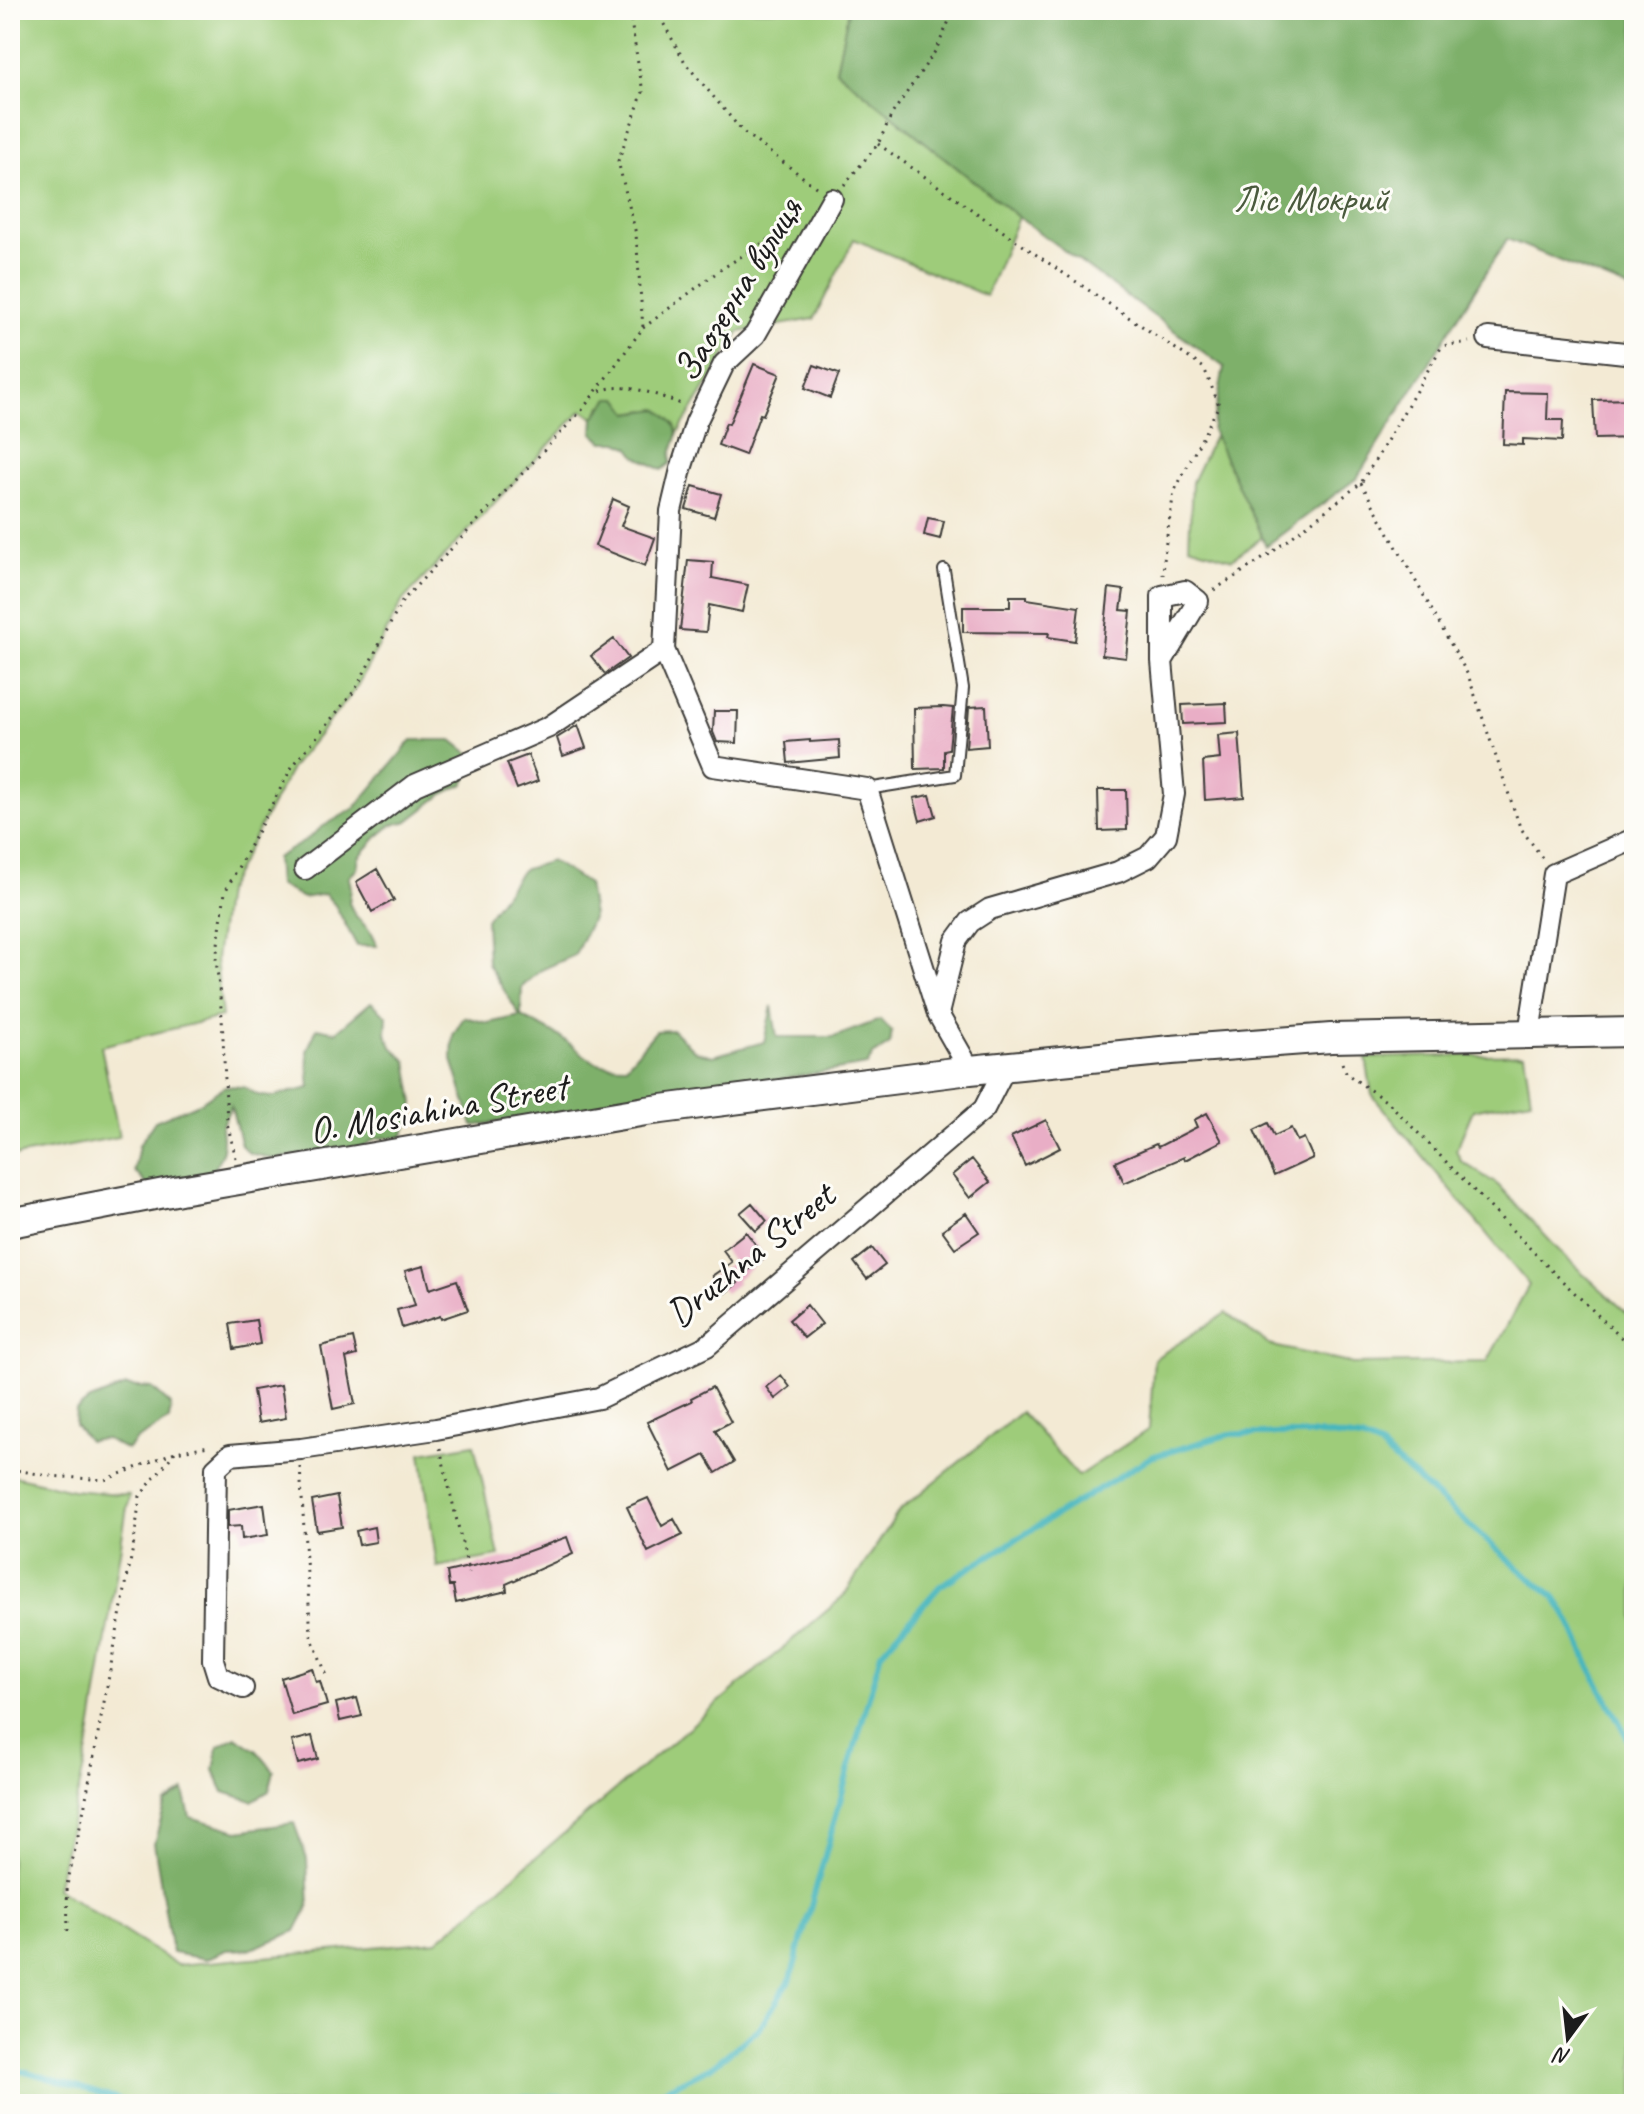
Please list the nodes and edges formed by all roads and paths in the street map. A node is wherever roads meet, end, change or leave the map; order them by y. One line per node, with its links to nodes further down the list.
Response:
1 (629, 10): 7 (path)
2 (656, 10): 5 (path)
3 (954, 10): 4 (path)
4 (878, 144): 5 (path); 14 (path)
5 (832, 199): 11 (street, Заозерна вулиця)
6 (795, 223): 7 (path)
7 (643, 328): 10 (path)
8 (1488, 338): 9 (street); 12 (path)
9 (1634, 354)
10 (597, 392): 11 (path); 28 (path)
11 (696, 422): 16 (street, Заозерна вулиця)
12 (1361, 483): 15 (path); 21 (path)
13 (944, 570): 18 (lane)
14 (1162, 596): 15 (street); 17 (street)
15 (1198, 601): 17 (street)
16 (664, 650): 18 (street, Заозерна вулиця); 20 (street)
17 (1162, 661): 22 (street)
18 (867, 789): 22 (street)
19 (1634, 839): 21 (street)
20 (305, 869)
21 (1554, 874): 24 (street)
22 (938, 1014): 27 (street)
23 (1634, 1032): 24 (main road)
24 (1529, 1033): 25 (main road)
25 (1331, 1038): 26 (main road); 30 (path)
26 (1006, 1066): 27 (main road, O. Mosiahina Street); 31 (street, Druzhna Street)
27 (970, 1070): 28 (main road, O. Mosiahina Street)
28 (242, 1180): 29 (main road, O. Mosiahina Street)
29 (10, 1223)
30 (1634, 1350)
31 (436, 1429): 32 (street, Druzhna Street); 36 (path)
32 (301, 1449): 34 (street, Druzhna Street); 37 (path)
33 (175, 1452): 34 (path); 35 (path); 39 (path)
34 (230, 1455): 38 (street)
35 (10, 1469)
36 (469, 1573)
37 (327, 1676)
38 (243, 1688)
39 (68, 1931)

